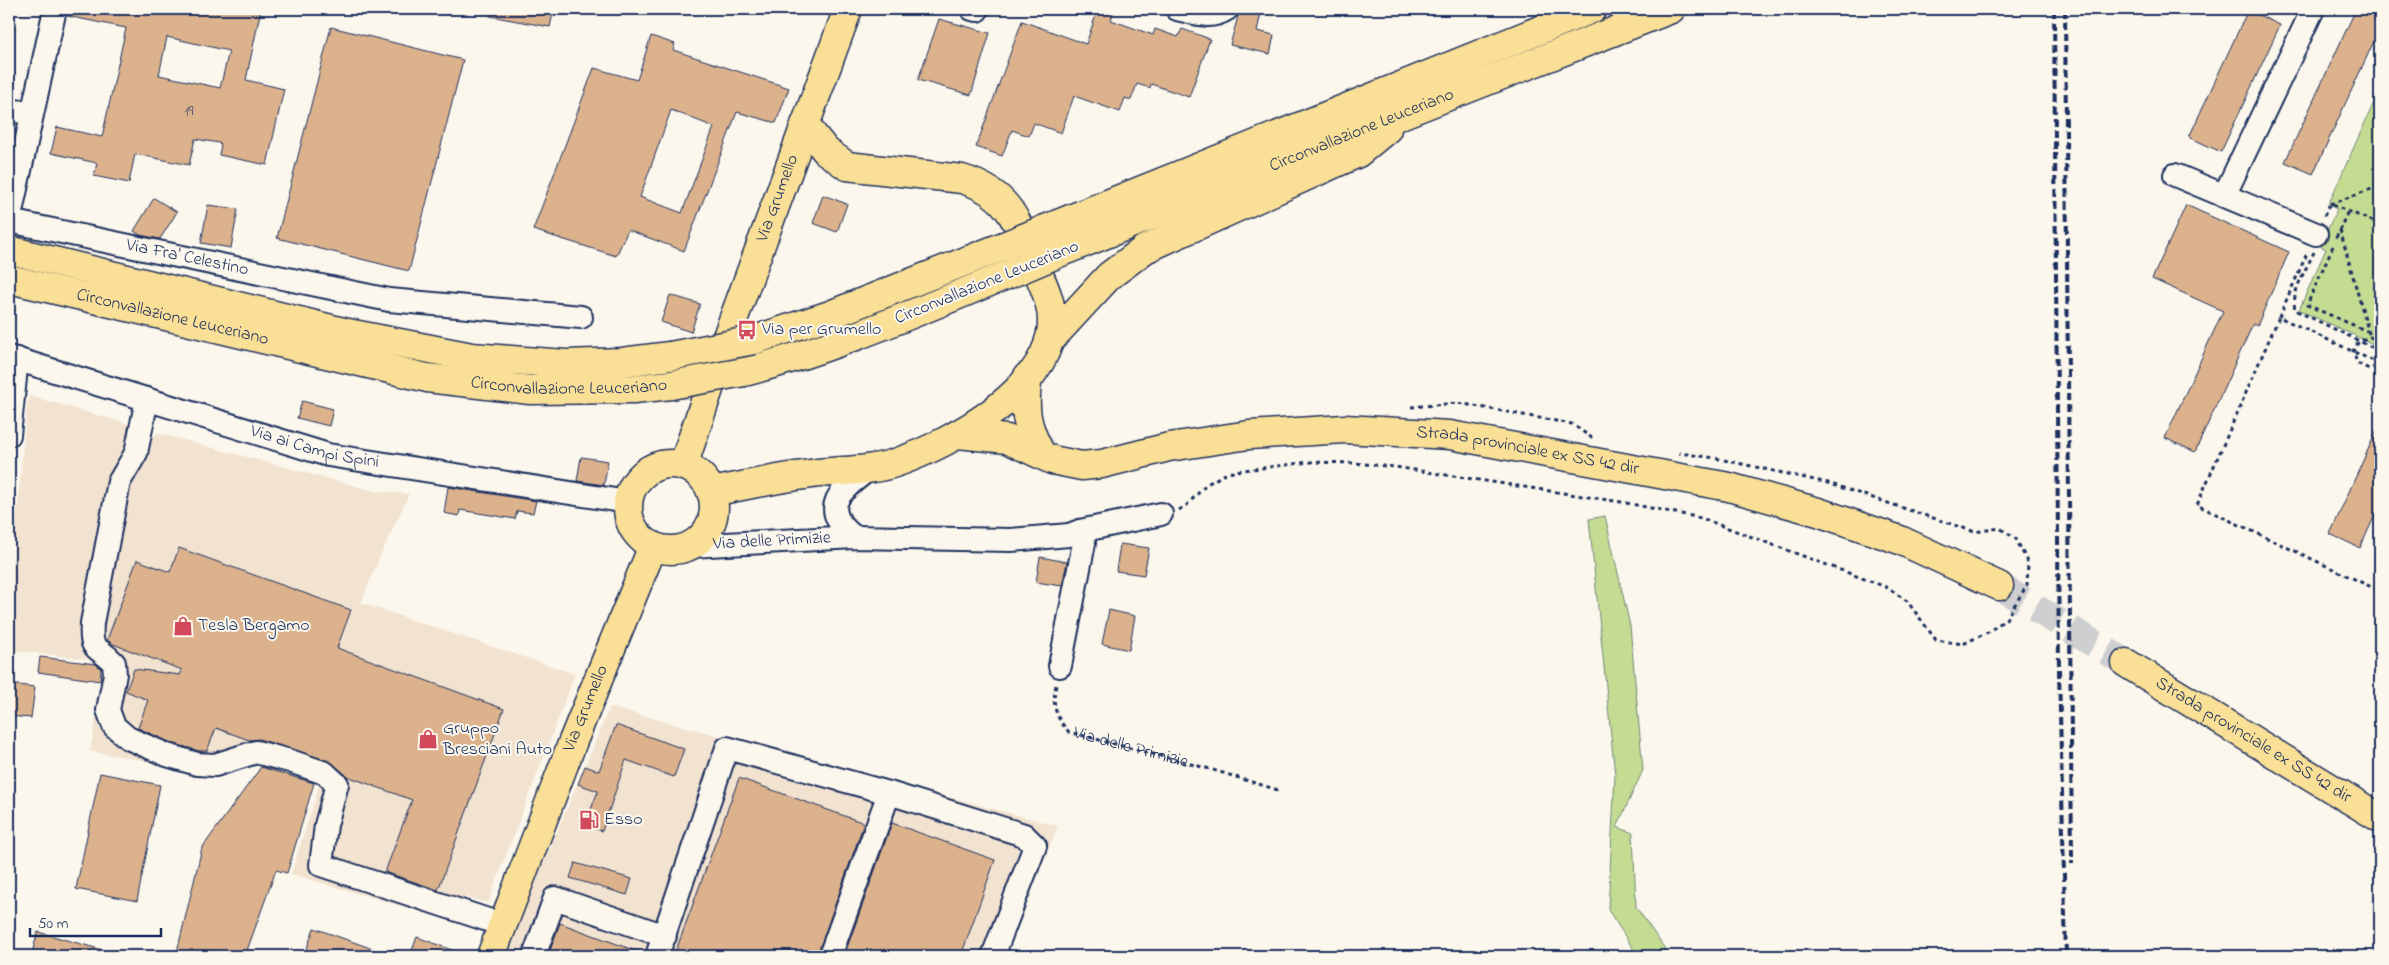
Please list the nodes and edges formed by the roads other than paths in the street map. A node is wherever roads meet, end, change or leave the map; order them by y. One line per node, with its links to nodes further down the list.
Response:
1 (55, 9): 9 (street, Via Fra' Celestino)
2 (848, 9): 11 (main road, Via Grumello)
3 (1177, 9): 4 (street)
4 (1227, 9)
5 (1592, 9): 15 (main road, Circonvallazione Leuceriano, bridge)
6 (1671, 9): 10 (main road, Circonvallazione Leuceriano)
7 (2313, 9): 13 (street)
8 (9, 110): 9 (street)
9 (32, 112): 19 (street, Via Fra' Celestino)
10 (1408, 112): 18 (main road, Circonvallazione Leuceriano, bridge); 20 (main road)
11 (805, 125): 20 (main road); 27 (main road, Via Grumello)
12 (2176, 175): 13 (street)
13 (2224, 196): 14 (street)
14 (2316, 234)
15 (9, 250)
16 (9, 279): 18 (main road, Circonvallazione Leuceriano)
17 (9, 285): 18 (main road)
18 (130, 308)
19 (581, 317)
20 (1049, 340): 22 (main road)
21 (13, 358): 23 (street, Via ai Campi Spini); 25 (street)
22 (1028, 376): 24 (main road); 26 (main road)
23 (147, 399): 30 (street, Via ai Campi Spini); 41 (street)
24 (958, 434): 26 (main road, Strada provinciale ex SS 42 dir); 28 (main road)
25 (9, 435)
26 (1041, 454): 36 (main road, Strada provinciale ex SS 42 dir)
27 (683, 466): 29 (main road); 30 (main road)
28 (873, 467): 29 (main road); 33 (street, Via delle Primizie)
29 (711, 492): 35 (main road)
30 (628, 502): 34 (main road)
31 (1161, 514): 32 (street, Via delle Primizie)
32 (1080, 531): 33 (street, Via delle Primizie); 38 (street)
33 (854, 537): 35 (street, Via delle Primizie)
34 (653, 546): 35 (main road); 41 (main road, Via Grumello)
35 (690, 546)
36 (1999, 586)
37 (2126, 663): 40 (main road, Strada provinciale ex SS 42 dir)
38 (1060, 666)
39 (889, 793): 42 (street); 45 (street); 46 (street)
40 (2380, 818)
41 (503, 925): 43 (main road, Via Grumello)
42 (661, 946): 44 (street)
43 (492, 956)
44 (534, 956)
45 (830, 956)
46 (992, 956)

